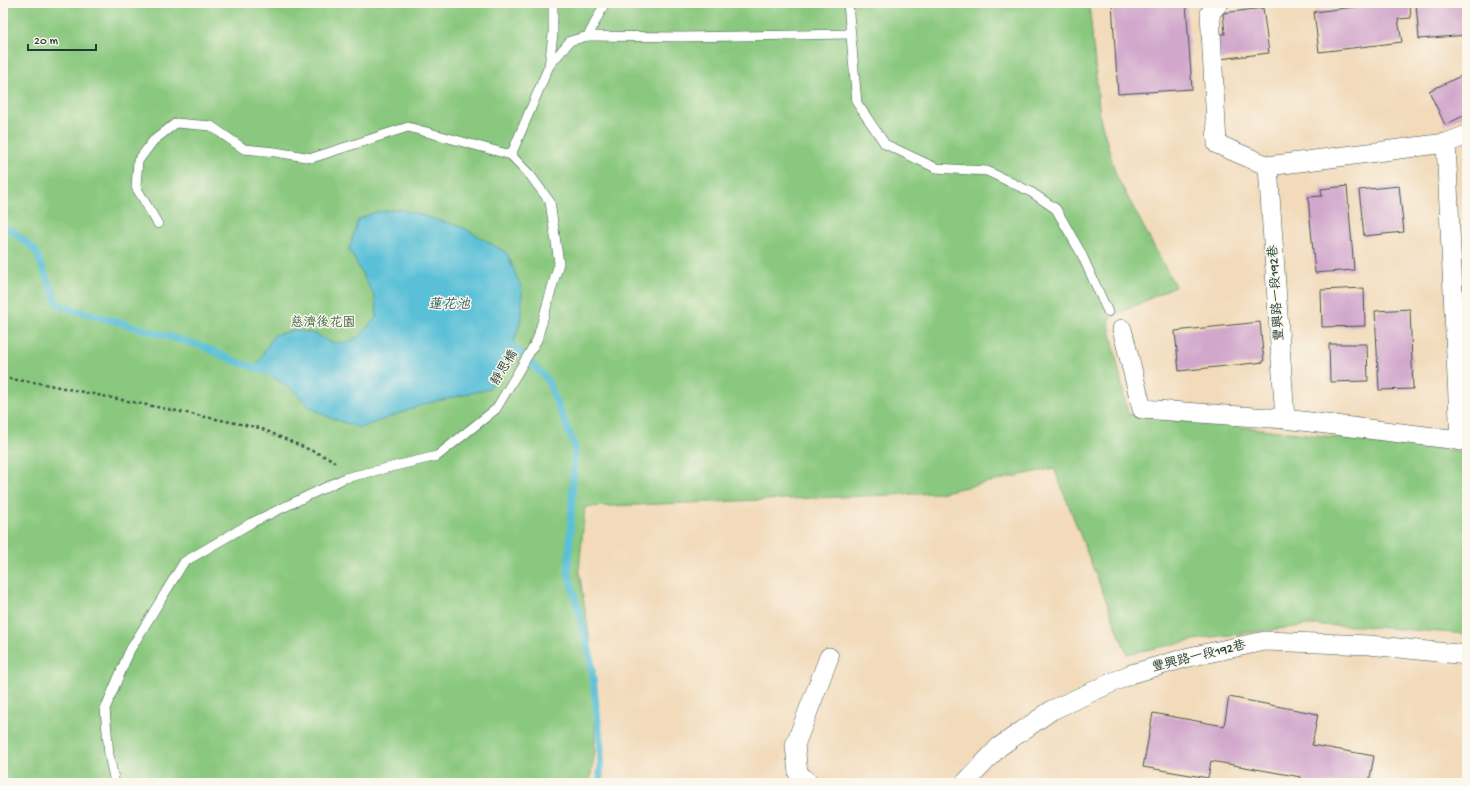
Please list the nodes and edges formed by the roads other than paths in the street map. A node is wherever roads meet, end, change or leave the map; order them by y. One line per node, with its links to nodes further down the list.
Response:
1 (553, 3): 7 (lane)
2 (605, 3): 6 (lane)
3 (848, 3): 5 (lane)
4 (1219, 3): 11 (street)
5 (850, 34): 6 (lane); 13 (lane)
6 (588, 36): 7 (lane)
7 (549, 66): 10 (lane)
8 (1467, 135): 9 (street)
9 (1446, 143): 11 (street); 16 (street)
10 (511, 155): 12 (lane); 19 (lane, 靜思橋)
11 (1268, 166): 15 (street, 豐興路一段192巷)
12 (158, 224)
13 (1108, 312)
14 (1122, 329): 15 (street)
15 (1285, 419): 16 (street)
16 (1463, 441)
17 (1467, 655): 21 (street, 豐興路一段192巷)
18 (828, 657): 20 (street)
19 (115, 783)
20 (809, 783)
21 (965, 783)

